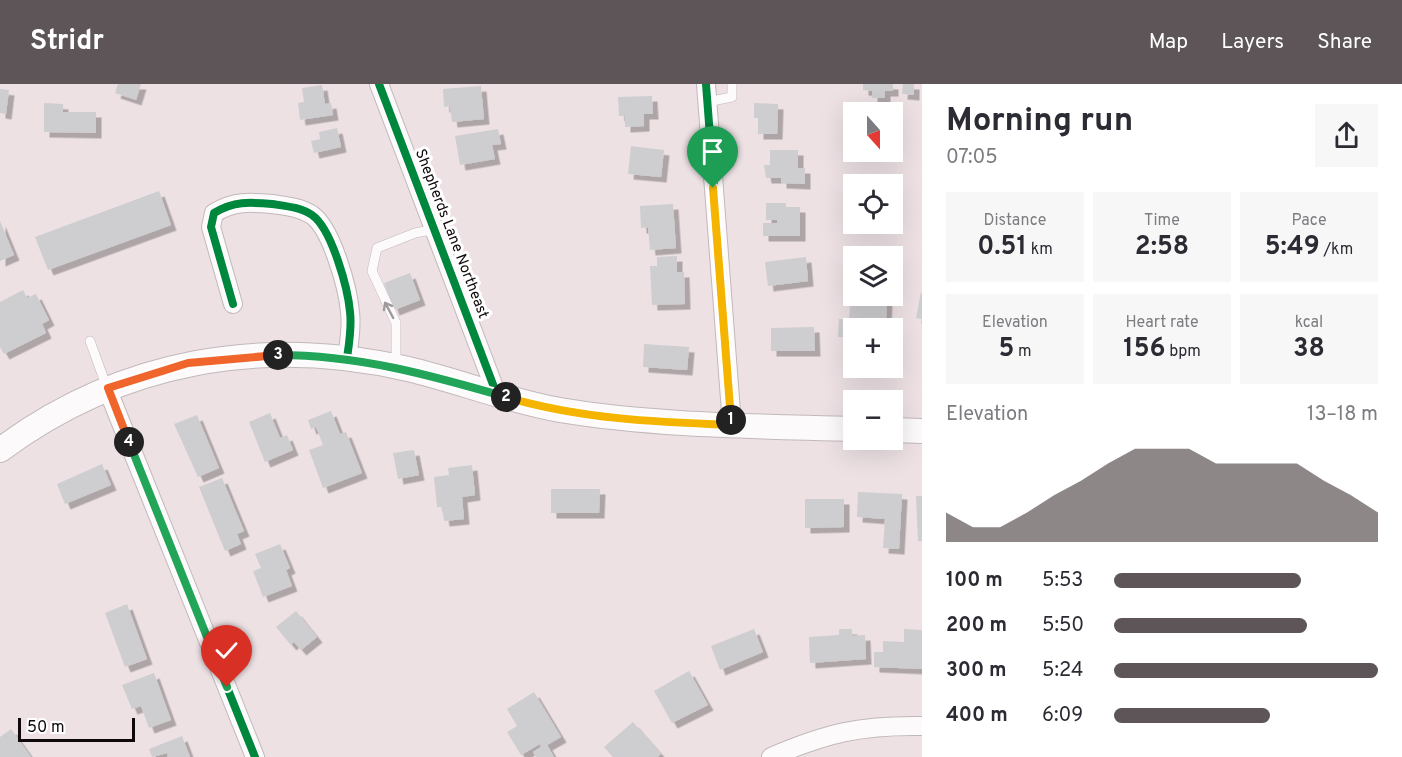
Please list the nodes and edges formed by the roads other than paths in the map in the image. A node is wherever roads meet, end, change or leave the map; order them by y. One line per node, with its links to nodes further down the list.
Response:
1 (379, 84): 5 (street, Shepherds Lane Northeast)
2 (706, 84): 4 (street)
3 (732, 84): 4 (lane)
4 (707, 102): 12 (street)
5 (436, 229): 9 (lane, one-way to 5); 11 (street, Shepherds Lane Northeast)
6 (233, 304): 8 (street)
7 (90, 340): 10 (lane)
8 (347, 358): 9 (main road); 10 (main road)
9 (396, 367): 11 (main road)
10 (108, 388): 16 (main road); 18 (street)
11 (497, 394): 12 (main road)
12 (732, 425): 13 (main road)
13 (843, 429)
14 (903, 430): 15 (main road)
15 (922, 431)
16 (0, 450)
17 (922, 726): 19 (street)
18 (255, 757)
19 (771, 757)

